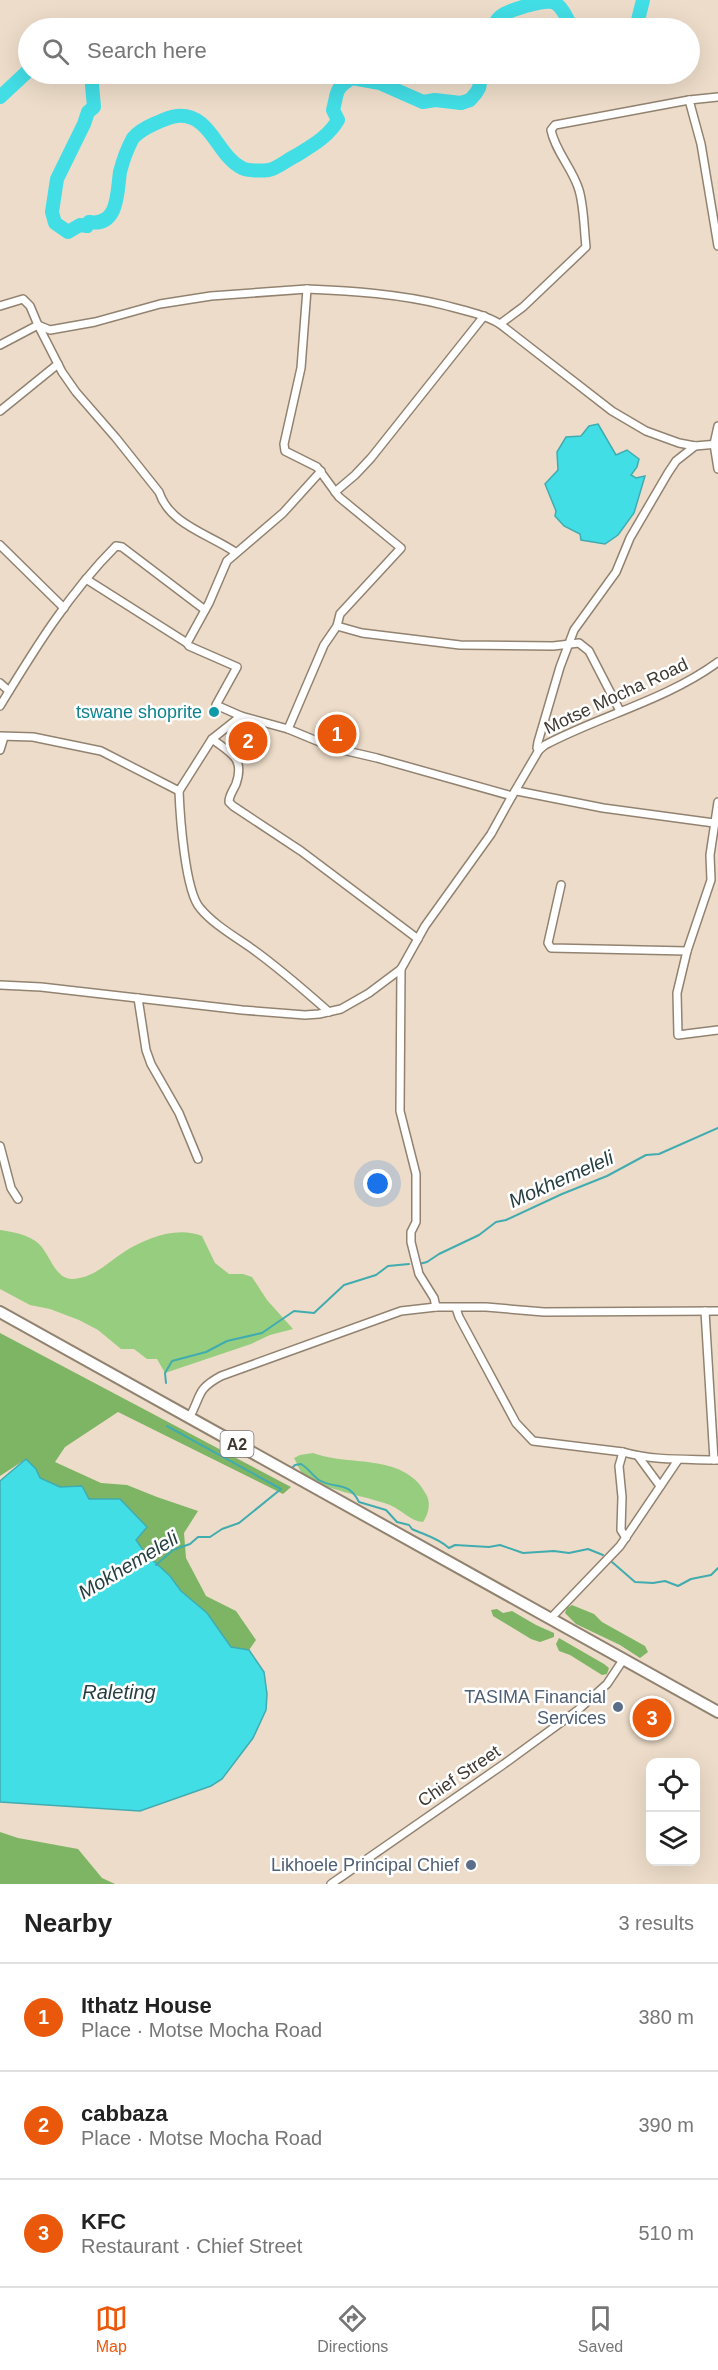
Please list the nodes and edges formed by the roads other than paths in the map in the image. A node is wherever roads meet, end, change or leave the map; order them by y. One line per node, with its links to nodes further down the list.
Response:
1 (718, 97): 2 (street)
2 (689, 100): 4 (street); 9 (street)
3 (717, 180): 4 (street)
4 (708, 182): 5 (street)
5 (718, 246)
6 (307, 290): 8 (street); 10 (street); 18 (street)
7 (0, 306): 10 (street)
8 (484, 316): 9 (street); 19 (street)
9 (500, 324): 16 (street)
10 (38, 325): 11 (street); 12 (street)
11 (0, 345)
12 (58, 364): 13 (street); 21 (street)
13 (0, 411)
14 (718, 426): 15 (street)
15 (716, 444): 16 (street); 17 (street)
16 (696, 446): 26 (street)
17 (718, 470)
18 (321, 471): 19 (street); 21 (street)
19 (335, 492): 25 (street)
20 (0, 545): 23 (street)
21 (235, 552): 24 (street)
22 (86, 579): 23 (street); 24 (street); 27 (street)
23 (64, 608): 30 (street)
24 (205, 610): 27 (street)
25 (337, 626): 26 (street); 34 (street)
26 (568, 642): 32 (street); 38 (street)
27 (187, 643): 33 (street)
28 (718, 662): 32 (street, Motse Mocha Road)
29 (0, 683): 30 (street)
30 (9, 691): 31 (street)
31 (0, 706)
32 (620, 711): 38 (street, Motse Mocha Road)
33 (241, 716): 34 (street); 36 (street)
34 (288, 729): 40 (street)
35 (2, 736): 37 (street); 39 (street)
36 (212, 739): 39 (street); 44 (street)
37 (0, 750)
38 (539, 750): 40 (street, Motse Mocha Road)
39 (179, 791): 49 (street)
40 (514, 793): 42 (street); 44 (street, Motse Mocha Road)
41 (718, 802): 42 (street)
42 (714, 823): 45 (street)
43 (561, 885): 45 (street)
44 (418, 939): 46 (street, Motse Mocha Road)
45 (687, 951): 50 (street)
46 (401, 969): 49 (street); 54 (street)
47 (0, 985): 48 (street)
48 (138, 998): 49 (street); 52 (street)
49 (329, 1012)
50 (718, 1030)
51 (0, 1146): 53 (street)
52 (198, 1159)
53 (18, 1198)
54 (436, 1307): 55 (street); 59 (street)
55 (456, 1308): 56 (street); 60 (street)
56 (705, 1311): 57 (street); 63 (street)
57 (718, 1311)
58 (0, 1312): 59 (main road, A2)
59 (189, 1418): 66 (main road, A2)
60 (623, 1452): 61 (street); 65 (street)
61 (638, 1456): 62 (street); 64 (street)
62 (678, 1460): 63 (street); 64 (street)
63 (716, 1460)
64 (660, 1486): 65 (street)
65 (626, 1538): 66 (street)
66 (550, 1619): 67 (main road, A2)
67 (623, 1660): 68 (main road, A2); 69 (street, Chief Street)
68 (718, 1712)
69 (331, 1884)

